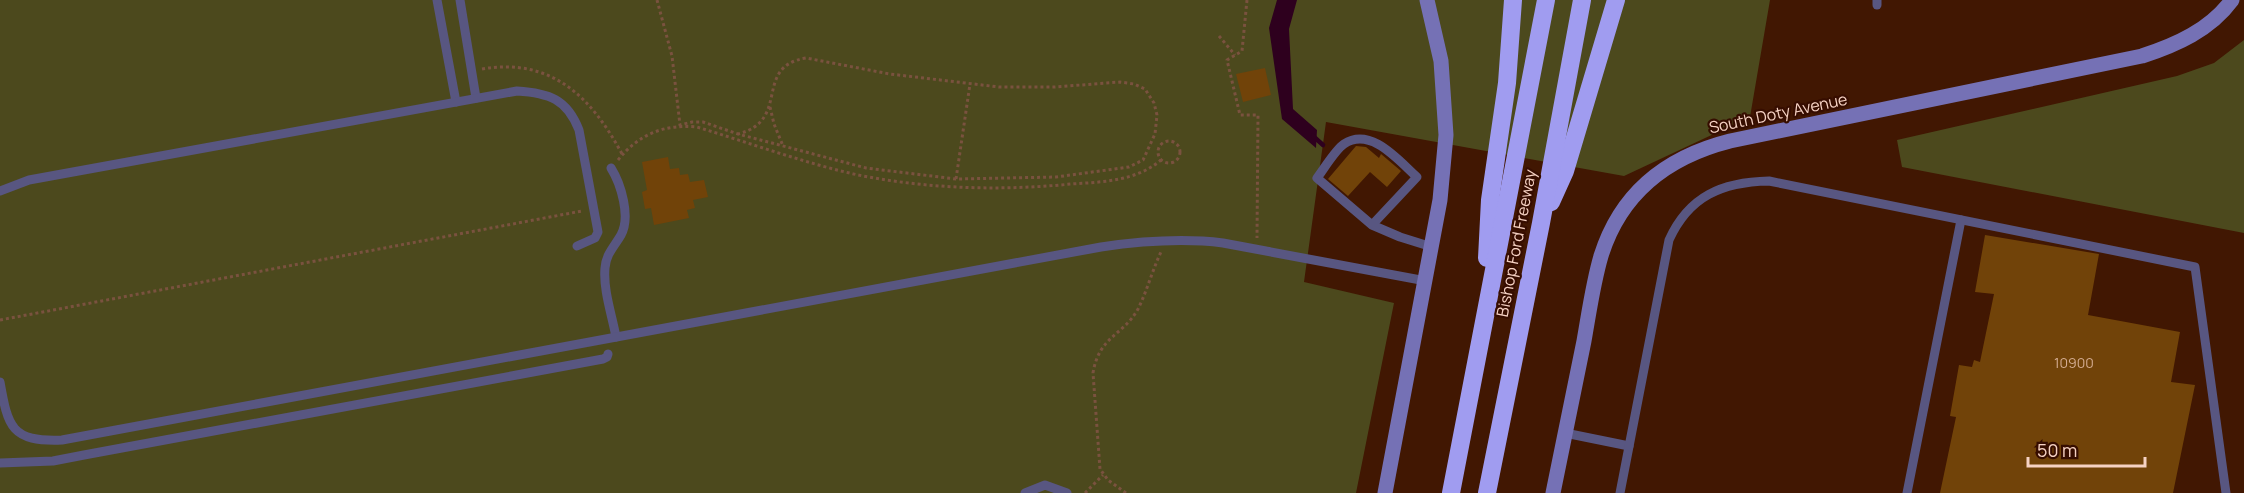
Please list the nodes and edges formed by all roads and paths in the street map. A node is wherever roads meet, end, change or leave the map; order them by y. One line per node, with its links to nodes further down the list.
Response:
1 (437, 0): 15 (lane)
2 (460, 0): 14 (lane)
3 (657, 0): 17 (path)
4 (1247, 0): 12 (path)
5 (1427, 0): 30 (street)
6 (1513, 0): 34 (highway)
7 (1546, 0): 34 (highway, Bishop Ford Freeway)
8 (1582, 0): 26 (highway, Bishop Ford Freeway)
9 (1616, 0): 26 (highway)
10 (2232, 0): 38 (street, South Doty Avenue)
11 (1219, 36): 12 (path)
12 (1235, 55): 31 (path)
13 (970, 84): 16 (path); 22 (path); 22 (path)
14 (476, 98): 15 (lane); 24 (lane)
15 (456, 102): 23 (lane)
16 (770, 106): 18 (path); 19 (path)
17 (680, 125): 18 (path); 20 (path); 21 (path)
18 (738, 134): 19 (path)
19 (783, 146): 22 (path)
20 (1161, 160): 20 (path)
21 (611, 168): 35 (lane)
22 (956, 179)
23 (0, 191)
24 (595, 209): 29 (lane); 33 (path)
25 (1961, 220): 39 (lane); 51 (lane); 52 (lane)
26 (1541, 223): 48 (highway, Bishop Ford Freeway)
27 (1372, 225): 27 (lane); 30 (lane)
28 (1167, 240): 31 (lane); 35 (lane); 41 (path)
29 (577, 246)
30 (1431, 247): 32 (street)
31 (1257, 249): 32 (lane)
32 (1426, 281): 46 (street)
33 (0, 320)
34 (1483, 329): 47 (highway, Bishop Ford Freeway)
35 (616, 337): 37 (lane)
36 (608, 354): 40 (lane)
37 (0, 382)
38 (1565, 434): 39 (lane); 49 (street, South Doty Avenue)
39 (1629, 446): 50 (lane)
40 (0, 464)
41 (1103, 475): 44 (path); 45 (path)
42 (1025, 493): 43 (lane)
43 (1067, 493)
44 (1085, 493)
45 (1126, 493)
46 (1385, 493)
47 (1450, 493)
48 (1487, 493)
49 (1553, 493)
50 (1620, 493)
51 (1907, 493)
52 (2226, 493)

